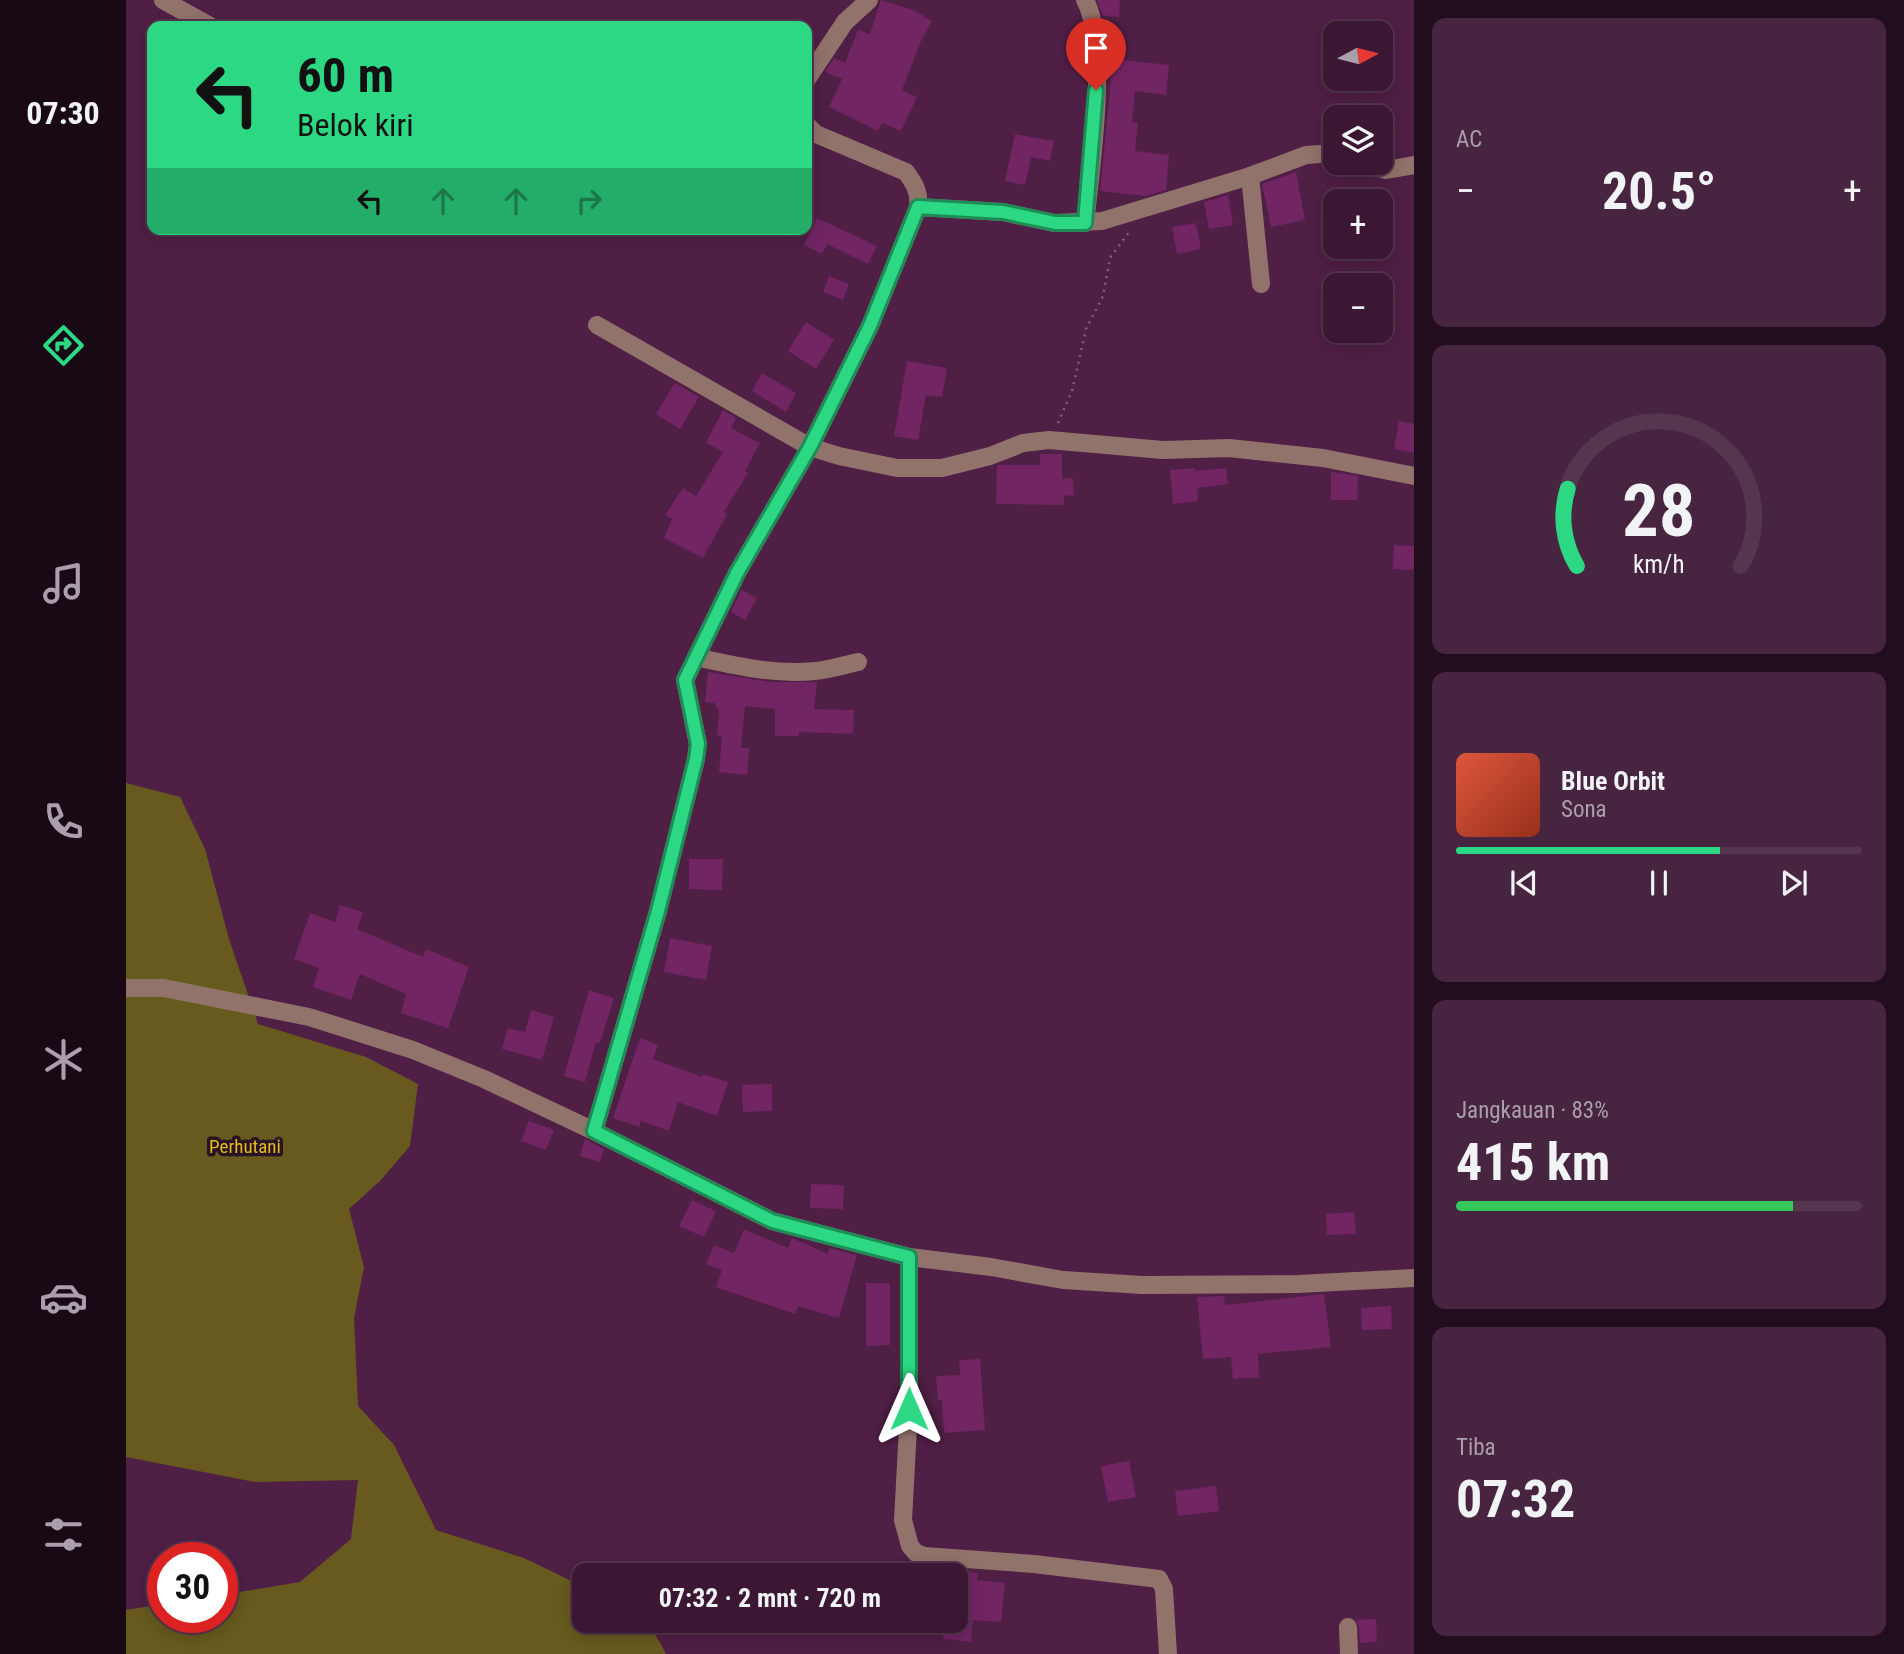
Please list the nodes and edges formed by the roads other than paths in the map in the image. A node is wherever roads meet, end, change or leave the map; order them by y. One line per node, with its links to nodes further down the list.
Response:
1 (163, 0): 4 (street)
2 (869, 0): 5 (street)
3 (1085, 0): 12 (street)
4 (201, 21)
5 (812, 72)
6 (812, 130): 11 (street)
7 (1323, 154): 10 (street)
8 (1414, 165): 9 (street)
9 (1393, 169)
10 (1250, 177): 12 (street); 13 (street)
11 (918, 207): 12 (street); 15 (street)
12 (1085, 223)
13 (1261, 284)
14 (597, 325): 15 (street)
15 (810, 447): 16 (street); 17 (street)
16 (1414, 476)
17 (696, 657): 18 (street); 20 (street)
18 (858, 662)
19 (126, 988): 20 (street)
20 (594, 1131): 21 (street)
21 (909, 1257): 22 (street); 24 (street)
22 (1414, 1278)
23 (1348, 1627): 25 (street)
24 (1168, 1654)
25 (1349, 1654)

